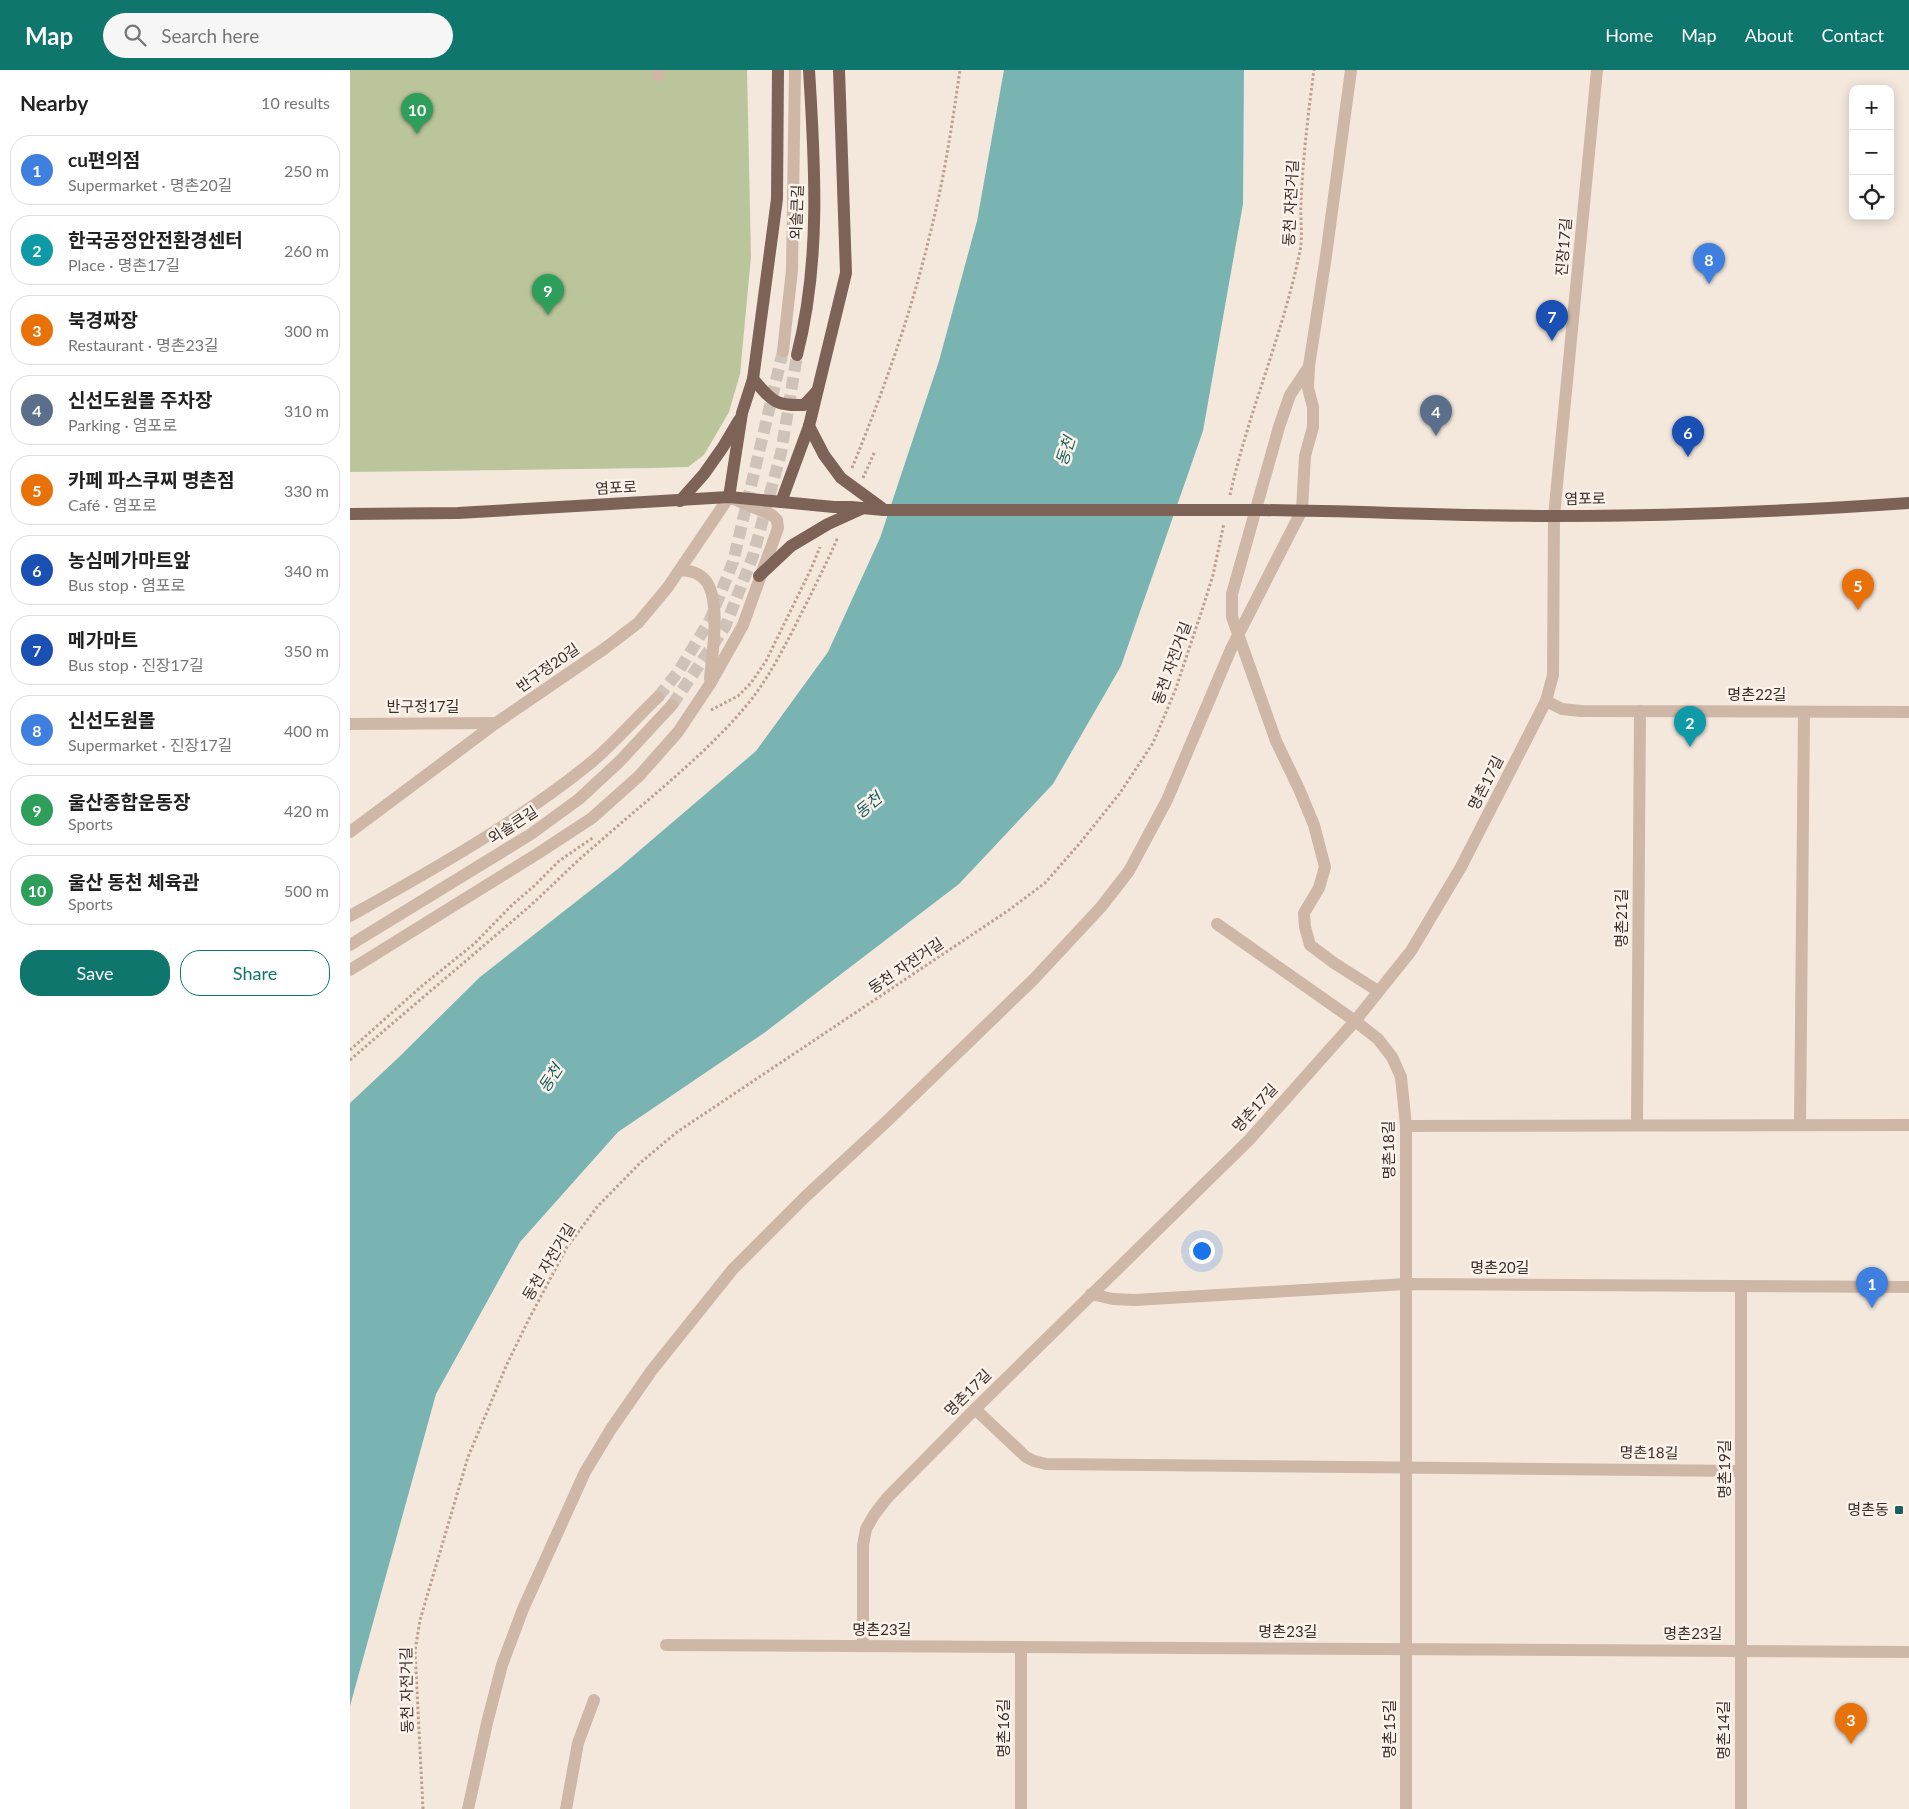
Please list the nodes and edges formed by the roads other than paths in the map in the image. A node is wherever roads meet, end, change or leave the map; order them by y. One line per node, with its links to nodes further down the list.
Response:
1 (795, 70): 7 (street)
2 (810, 70): 8 (main road, 외솔큰길)
3 (840, 70): 11 (main road)
4 (1351, 70): 9 (street)
5 (1597, 70): 22 (street, 진장17길)
6 (777, 71): 10 (main road)
7 (783, 351)
8 (797, 354)
9 (1309, 366): 20 (street); 25 (street)
10 (753, 379): 11 (main road); 12 (main road)
11 (817, 391): 13 (main road)
12 (742, 413): 14 (main road); 15 (main road)
13 (810, 426): 16 (main road); 19 (main road)
14 (729, 497): 15 (main road, 염포로); 16 (main road, 염포로); 23 (street, 반구정20길); 24 (street)
15 (680, 501): 21 (main road, 염포로)
16 (781, 502): 18 (main road, 염포로)
17 (1909, 503): 22 (main road, 염포로)
18 (866, 508): 19 (main road, 염포로); 24 (main road)
19 (884, 510): 20 (main road, 염포로, bridge)
20 (1302, 510): 22 (main road, 염포로); 25 (street)
21 (350, 514)
22 (1554, 516): 28 (street, 명촌17길)
23 (680, 570): 26 (street); 33 (street, 반구정20길)
24 (759, 576): 26 (street)
25 (1238, 634): 40 (street); 60 (street)
26 (710, 684): 39 (street)
27 (658, 697): 36 (street)
28 (1546, 702): 30 (street, 명촌22길); 40 (street, 명촌17길)
29 (672, 705): 38 (street, 외솔큰길)
30 (1640, 711): 31 (street, 명촌22길); 43 (street, 명촌21길)
31 (1804, 712): 32 (street, 명촌22길); 44 (street)
32 (1909, 712)
33 (496, 723): 34 (street, 반구정17길); 35 (street, 반구정20길)
34 (350, 724)
35 (350, 832)
36 (350, 916)
37 (1217, 924): 41 (street, 명촌18길)
38 (350, 945)
39 (350, 970)
40 (1378, 991): 41 (street, 명촌17길)
41 (1355, 1021): 42 (street, 명촌18길); 49 (street, 명촌17길)
42 (1406, 1126): 43 (street); 46 (street, 명촌18길)
43 (1637, 1126): 44 (street)
44 (1800, 1126): 45 (street)
45 (1909, 1126)
46 (1406, 1284): 47 (street, 명촌20길); 49 (street, 명촌20길); 51 (street, 명촌18길)
47 (1741, 1286): 48 (street, 명촌20길); 52 (street, 명촌19길)
48 (1909, 1287)
49 (1092, 1294): 50 (street, 명촌17길)
50 (975, 1409): 51 (street); 54 (street, 명촌17길)
51 (1406, 1467): 52 (street, 명촌18길); 56 (street, 명촌18길)
52 (1741, 1470): 57 (street, 명촌19길)
53 (666, 1645): 54 (street, 명촌23길)
54 (863, 1646): 55 (street, 명촌23길)
55 (1020, 1647): 56 (street, 명촌23길); 62 (street, 명촌16길)
56 (1406, 1649): 57 (street, 명촌23길); 63 (street, 명촌15길)
57 (1740, 1651): 58 (street, 명촌23길); 64 (street, 명촌14길)
58 (1909, 1652)
59 (594, 1700): 61 (street)
60 (468, 1809)
61 (566, 1809)
62 (1020, 1809)
63 (1406, 1809)
64 (1740, 1809)

